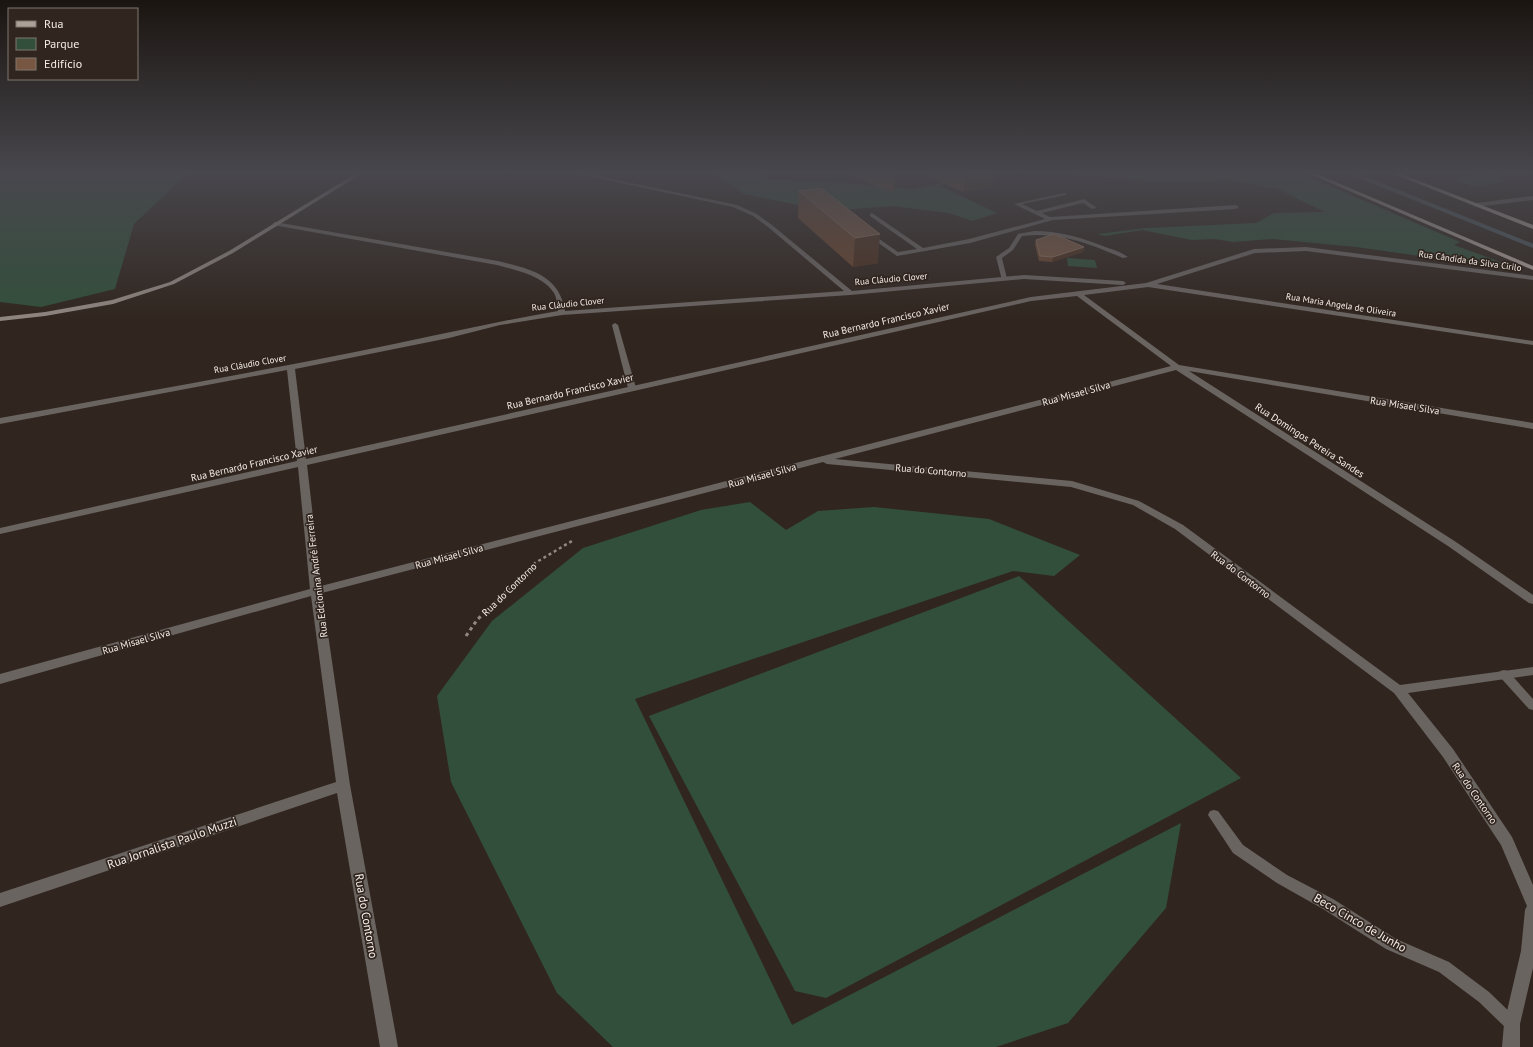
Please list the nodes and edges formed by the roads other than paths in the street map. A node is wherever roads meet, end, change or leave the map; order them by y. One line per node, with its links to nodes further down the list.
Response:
1 (766, 223): 17 (street)
2 (883, 223): 11 (lane)
3 (1037, 223): 8 (lane)
4 (1427, 223): 13 (main road)
5 (1522, 223): 7 (main road)
6 (275, 224): 19 (street); 20 (main road)
7 (1533, 227)
8 (1016, 229): 10 (lane); 11 (lane)
9 (865, 232): 11 (lane)
10 (1026, 234): 12 (lane); 14 (lane)
11 (923, 250)
12 (1125, 257)
13 (1533, 268)
14 (1004, 278): 16 (street, Rua Cláudio Clover); 17 (street, Rua Cláudio Clover)
15 (1533, 278): 16 (street, Rua Cândida da Silva Cirilo)
16 (1147, 285): 18 (street, Rua Bernardo Francisco Xavier); 22 (street, Rua Maria Angela de Oliveira)
17 (850, 293): 19 (street, Rua Cláudio Clover)
18 (1079, 294): 24 (street, Rua Domingos Pereira Sandes); 25 (street, Rua Bernardo Francisco Xavier)
19 (562, 313): 23 (street, Rua Cláudio Clover)
20 (0, 318)
21 (615, 325): 25 (lane)
22 (1533, 344)
23 (291, 367): 26 (street, Rua Cláudio Clover); 29 (street, Rua Edcionina André Ferreira)
24 (1177, 367): 27 (street, Rua Misael Silva); 28 (street, Rua Misael Silva); 32 (street, Rua Domingos Pereira Sandes)
25 (632, 388): 29 (street, Rua Bernardo Francisco Xavier)
26 (0, 421)
27 (1533, 426)
28 (819, 460): 31 (street, Rua Misael Silva); 36 (street, Rua do Contorno)
29 (303, 463): 30 (street, Rua Bernardo Francisco Xavier); 31 (street, Rua Edcionina André Ferreira)
30 (0, 531)
31 (316, 591): 35 (street, Rua Misael Silva); 38 (street, Rua Edcionina André Ferreira)
32 (1533, 600)
33 (1533, 671): 34 (street)
34 (1504, 674): 36 (street); 37 (lane)
35 (0, 679)
36 (1398, 690): 41 (street, Rua do Contorno)
37 (1533, 706)
38 (343, 785): 40 (street, Rua Jornalista Paulo Muzzi); 44 (street, Rua do Contorno)
39 (1214, 815): 43 (lane, Beco Cinco de Junho)
40 (0, 900)
41 (1533, 902)
42 (1533, 910): 43 (street)
43 (1512, 1024): 45 (street)
44 (388, 1047)
45 (1511, 1047)

